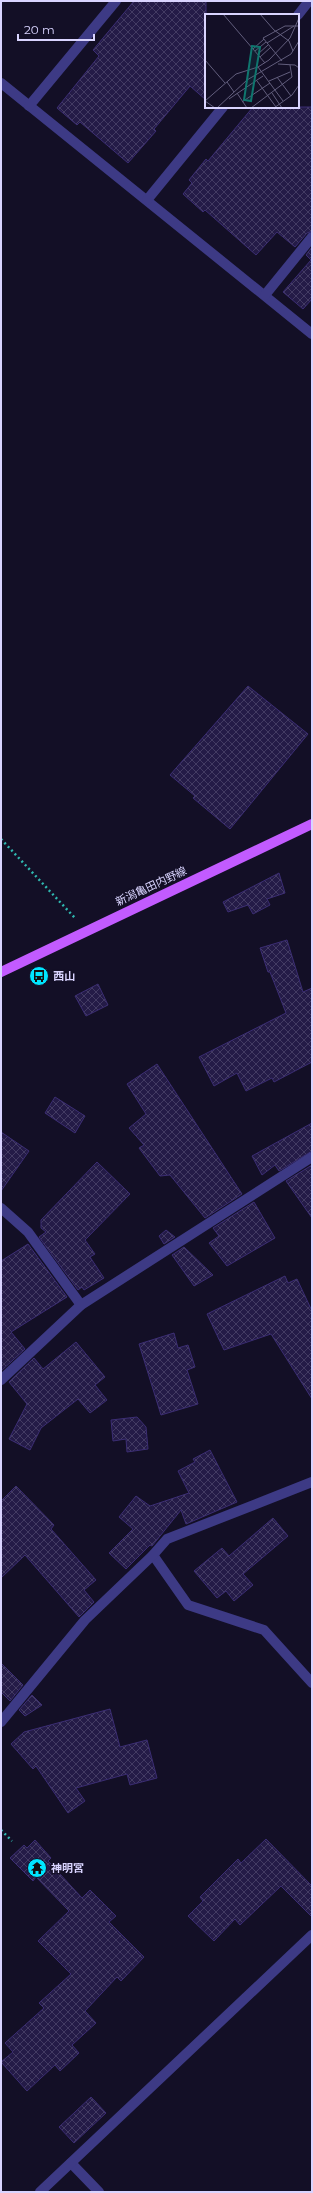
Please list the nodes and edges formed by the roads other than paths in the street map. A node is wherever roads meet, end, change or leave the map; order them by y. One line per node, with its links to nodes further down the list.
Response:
1 (116, 1): 5 (street)
2 (310, 1): 3 (street)
3 (299, 14)
4 (1, 83): 5 (street)
5 (29, 106): 7 (street)
6 (222, 108): 7 (street)
7 (147, 200): 9 (street)
8 (312, 237): 9 (street)
9 (265, 295): 10 (street)
10 (312, 334)
11 (312, 824): 12 (main road, 新潟亀田内野線)
12 (1, 972)
13 (312, 1157): 15 (street)
14 (1, 1208): 15 (street)
15 (81, 1305): 16 (street)
16 (1, 1380)
17 (312, 1482): 18 (street)
18 (154, 1555): 19 (street); 20 (street)
19 (312, 1683)
20 (1, 1722)
21 (312, 1935): 22 (street)
22 (71, 2163): 23 (street); 24 (street)
23 (40, 2192)
24 (99, 2192)

